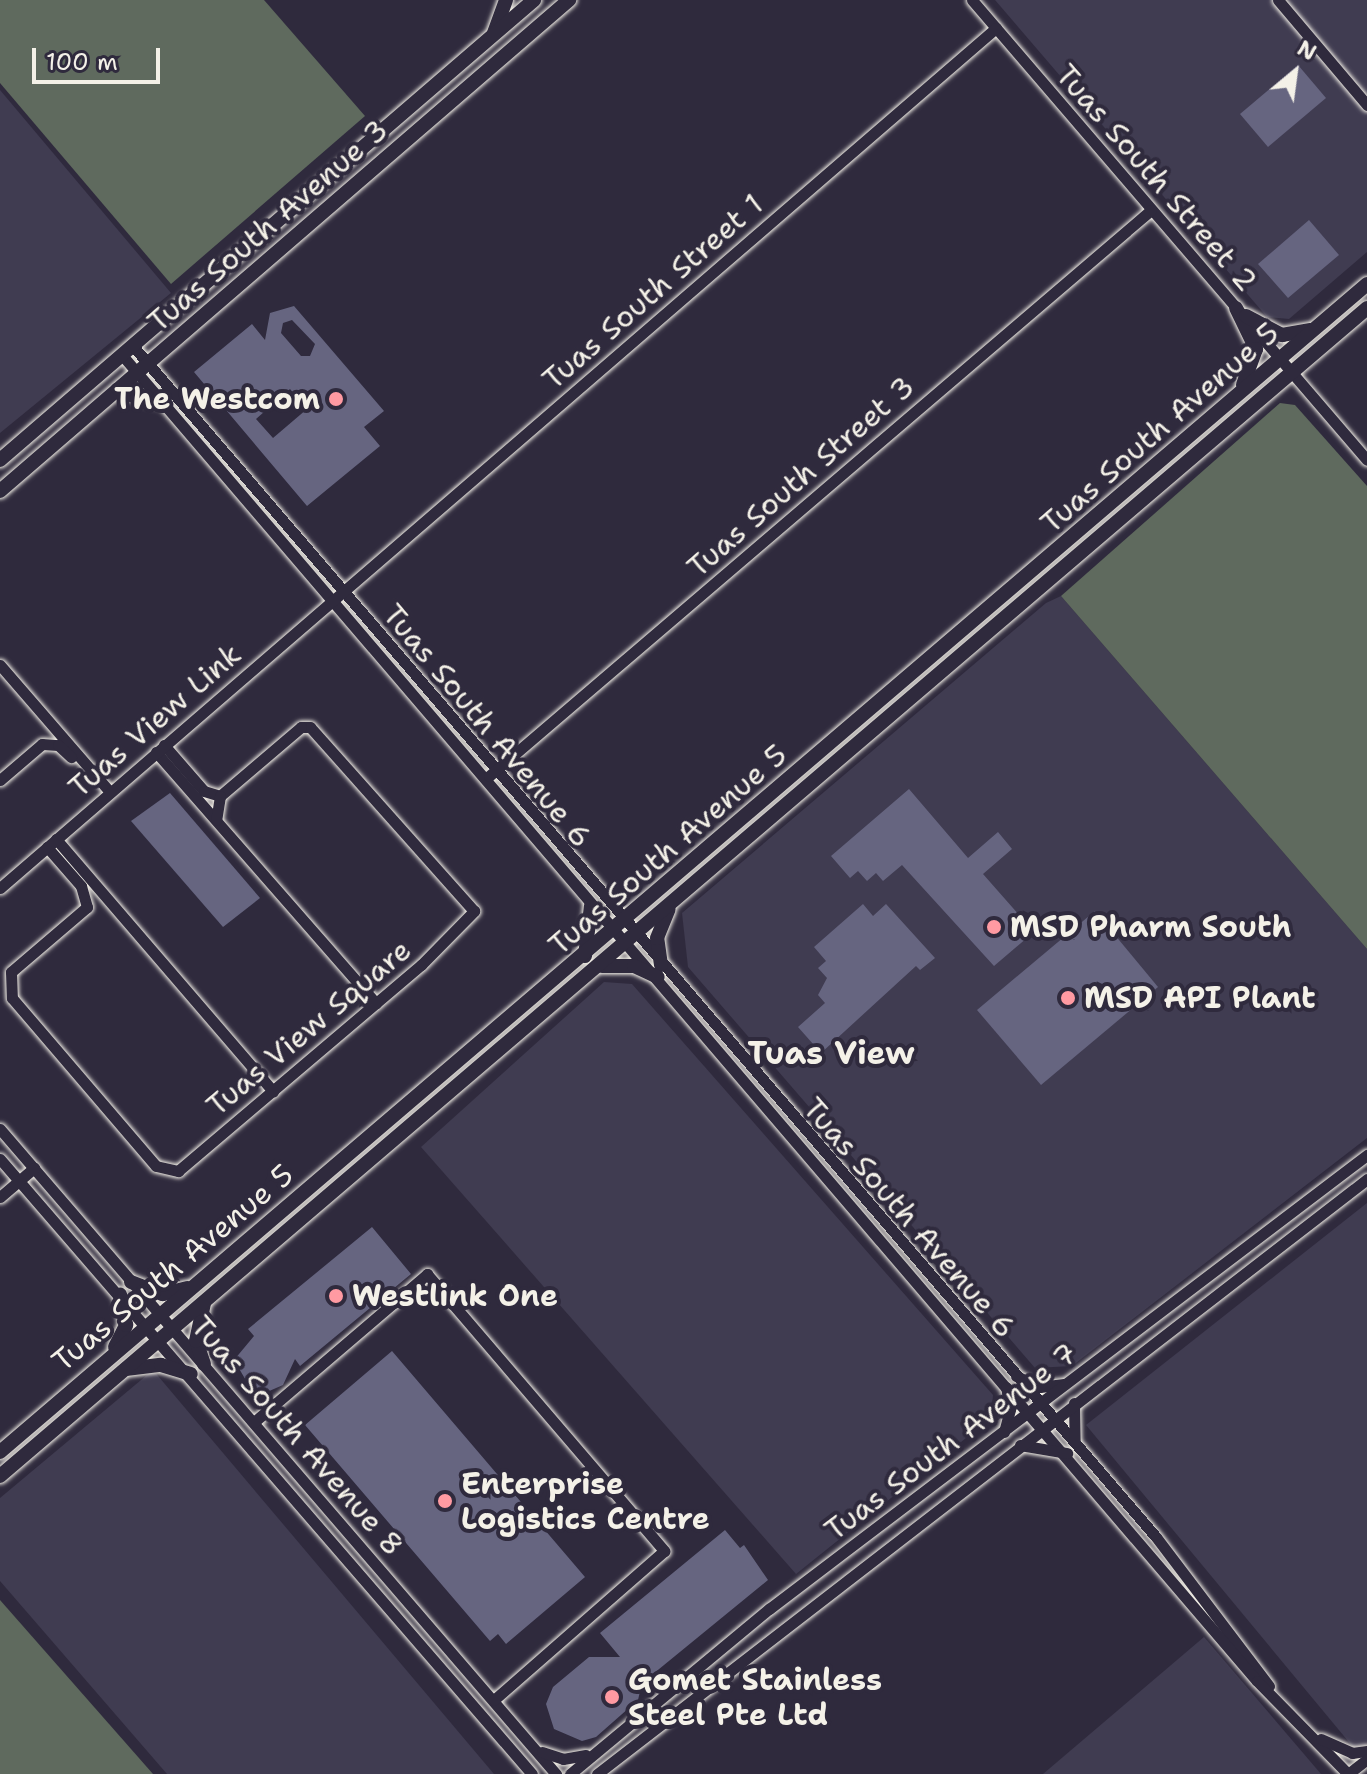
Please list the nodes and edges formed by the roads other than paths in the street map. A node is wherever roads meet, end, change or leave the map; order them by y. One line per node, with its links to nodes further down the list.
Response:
1 (506, 0): 8 (main road)
2 (569, 0): 6 (main road, Tuas South Avenue 3)
3 (972, 0): 7 (street, Tuas South Street 2)
4 (1278, 0): 9 (street)
5 (529, 2): 6 (main road); 8 (main road, Tuas South Avenue 3)
6 (546, 19): 17 (main road, Tuas South Avenue 3)
7 (996, 28): 10 (street, Tuas South Street 2); 25 (street, Tuas South Street 1)
8 (492, 37): 15 (main road, Tuas South Avenue 3)
9 (1367, 105)
10 (1151, 210): 12 (street, Tuas South Street 2); 31 (street, Tuas South Street 3)
11 (1367, 284): 14 (main road, Tuas South Avenue 5)
12 (1236, 308): 14 (main road); 16 (street, Tuas South Street 2); 19 (main road)
13 (1367, 308): 18 (main road, Tuas South Avenue 5)
14 (1313, 330): 16 (main road, Tuas South Avenue 5)
15 (128, 350): 17 (street, Tuas South Avenue 6); 22 (main road, Tuas South Avenue 3)
16 (1279, 359): 18 (street, Tuas South Street 2); 19 (main road, Tuas South Avenue 5)
17 (144, 368): 20 (main road, Tuas South Avenue 3); 21 (street, Tuas South Avenue 6); 25 (street, Tuas South Avenue 6)
18 (1290, 374): 23 (street, Tuas South Street 2); 39 (main road, Tuas South Avenue 5)
19 (1242, 386): 43 (main road, Tuas South Avenue 5)
20 (116, 392): 21 (main road); 24 (main road, Tuas South Avenue 3)
21 (163, 402): 26 (street, Tuas South Avenue 6)
22 (0, 460)
23 (1367, 460)
24 (0, 491)
25 (341, 591): 26 (street, Tuas View Link); 31 (street, Tuas South Avenue 6)
26 (331, 600): 30 (street, Tuas View Link); 33 (street, Tuas South Avenue 6)
27 (0, 665): 28 (street)
28 (46, 718): 29 (street); 34 (street)
29 (42, 744): 32 (street); 34 (street)
30 (160, 748): 34 (street, Tuas View Link); 35 (street); 36 (street)
31 (493, 772): 33 (street, Tuas South Street 3); 43 (street, Tuas South Avenue 6)
32 (0, 780)
33 (482, 781): 40 (street, Tuas South Avenue 6)
34 (108, 794): 37 (street, Tuas View Link)
35 (220, 796): 36 (street); 48 (street, Tuas View Square)
36 (216, 820): 48 (street)
37 (52, 843): 38 (street, Tuas View Link); 41 (street); 42 (street)
38 (0, 888)
39 (670, 905): 44 (main road, Tuas South Avenue 5); 47 (main road)
40 (591, 906): 43 (street, Tuas South Avenue 6); 45 (main road)
41 (87, 907): 42 (street); 49 (street, Tuas View Square)
42 (115, 909): 49 (street)
43 (618, 926): 44 (street, Tuas South Avenue 6); 45 (main road, Tuas South Avenue 5)
44 (632, 940): 46 (main road, Tuas South Avenue 5); 47 (street, Tuas South Avenue 6)
45 (585, 957): 58 (main road, Tuas South Avenue 5)
46 (602, 966): 47 (main road); 60 (main road, Tuas South Avenue 5)
47 (659, 971): 68 (street, Tuas South Avenue 6)
48 (376, 1003): 49 (street, Tuas View Square)
49 (273, 1091)
50 (0, 1129): 53 (street, Tuas South Avenue 8)
51 (1367, 1155): 69 (street, Tuas South Avenue 7)
52 (0, 1159): 55 (street, Tuas South Avenue 8)
53 (34, 1168): 55 (street); 57 (street, Tuas South Avenue 8)
54 (1367, 1179): 70 (street, Tuas South Avenue 7)
55 (19, 1181): 56 (street); 59 (street, Tuas South Avenue 8)
56 (0, 1197)
57 (131, 1282): 58 (main road); 61 (street, Tuas South Avenue 8)
58 (192, 1286): 61 (main road, Tuas South Avenue 5)
59 (120, 1295): 61 (street, Tuas South Avenue 8); 64 (main road)
60 (204, 1303): 62 (main road, Tuas South Avenue 5); 65 (main road)
61 (153, 1320): 62 (street, Tuas South Avenue 8); 63 (street, Tuas South Avenue 8); 64 (main road, Tuas South Avenue 5)
62 (172, 1330): 63 (main road, Tuas South Avenue 5); 65 (street, Tuas South Avenue 8)
63 (160, 1340): 66 (main road, Tuas South Avenue 5); 67 (street, Tuas South Avenue 8)
64 (106, 1360): 77 (main road, Tuas South Avenue 5)
65 (204, 1364): 72 (street, Tuas South Avenue 8)
66 (126, 1369): 67 (main road); 78 (main road, Tuas South Avenue 5)
67 (191, 1374): 85 (street, Tuas South Avenue 8)
68 (1009, 1380): 69 (street); 71 (street, Tuas South Avenue 6); 74 (street)
69 (1069, 1383): 71 (street, Tuas South Avenue 7)
70 (1074, 1403): 73 (street, Tuas South Avenue 7); 76 (street)
71 (1034, 1410): 73 (street, Tuas South Avenue 6); 74 (street, Tuas South Avenue 7)
72 (254, 1422): 79 (street, Tuas South Avenue 8); 79 (street)
73 (1048, 1423): 75 (street, Tuas South Avenue 7); 76 (street, Tuas South Avenue 6)
74 (1003, 1433): 83 (street, Tuas South Avenue 7)
75 (1020, 1445): 76 (street); 86 (street, Tuas South Avenue 7)
76 (1072, 1449): 80 (street, Tuas South Avenue 6)
77 (0, 1452)
78 (0, 1476)
79 (494, 1700): 81 (street, Tuas South Avenue 8)
80 (1313, 1735): 82 (street); 89 (street, Tuas South Avenue 6)
81 (534, 1748): 83 (street); 87 (street, Tuas South Avenue 8)
82 (1367, 1751)
83 (593, 1753): 88 (street, Tuas South Avenue 7)
84 (1367, 1759): 89 (street)
85 (528, 1772)
86 (601, 1772)
87 (556, 1774)
88 (570, 1774)
89 (1348, 1774)

